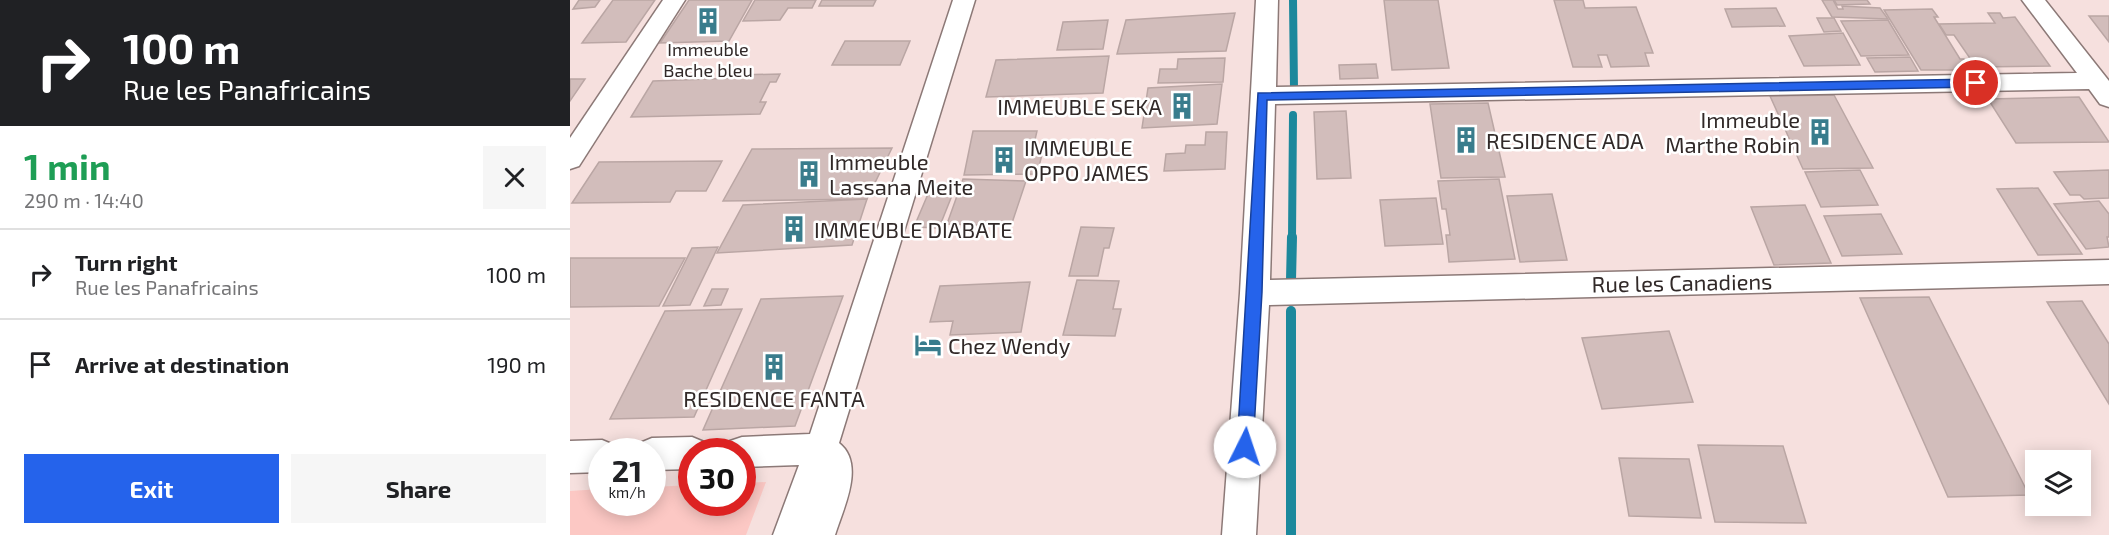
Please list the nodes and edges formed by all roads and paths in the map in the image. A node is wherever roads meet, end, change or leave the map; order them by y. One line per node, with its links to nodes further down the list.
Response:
1 (674, 0): 7 (street)
2 (964, 0): 10 (street)
3 (1267, 0): 6 (street)
4 (2033, 0): 5 (street)
5 (2102, 90): 6 (street)
6 (1262, 96): 9 (street)
7 (570, 159)
8 (2109, 272): 9 (street, Rue les Canadiens)
9 (1255, 292): 16 (street)
10 (820, 449): 11 (street); 14 (street); 15 (street)
11 (756, 451)
12 (588, 456): 13 (street)
13 (570, 457)
14 (790, 535)
15 (818, 535)
16 (1239, 535)

